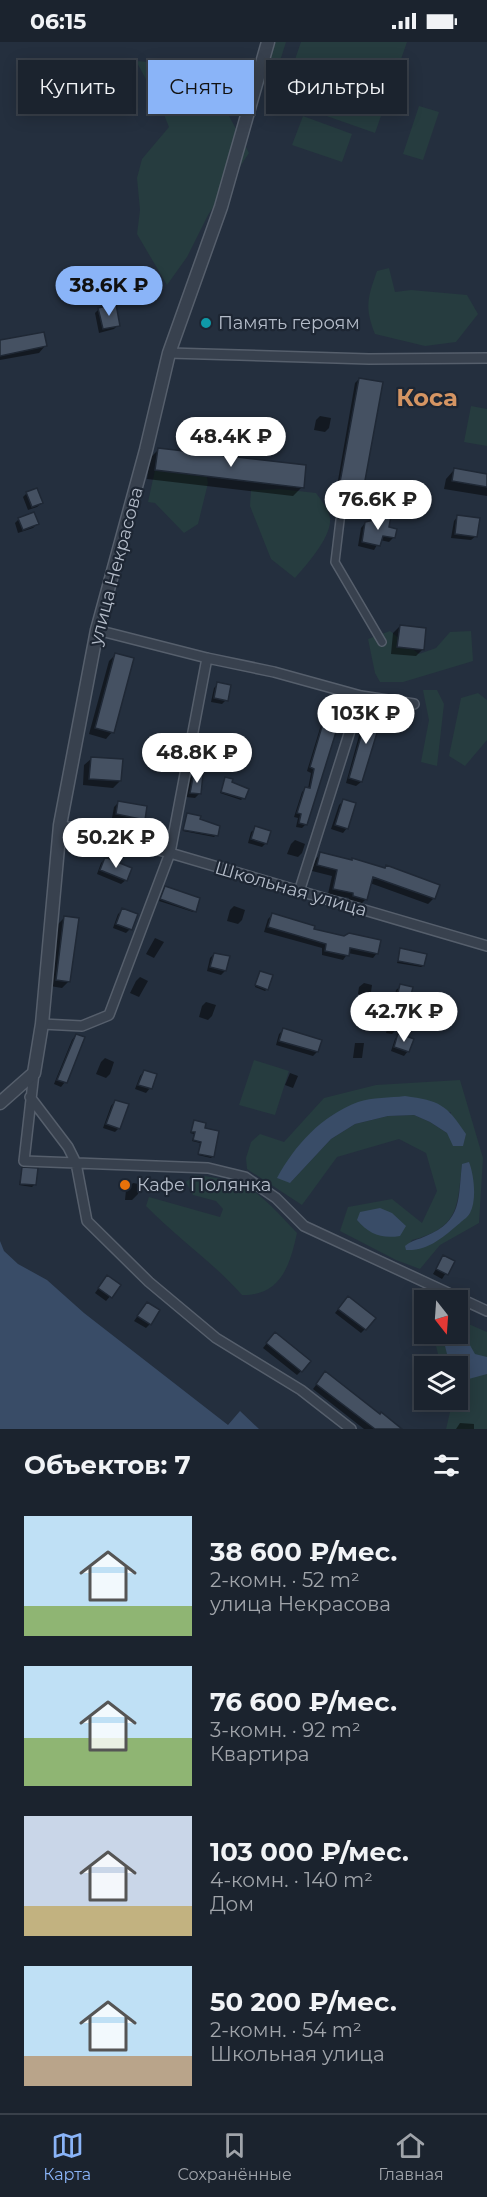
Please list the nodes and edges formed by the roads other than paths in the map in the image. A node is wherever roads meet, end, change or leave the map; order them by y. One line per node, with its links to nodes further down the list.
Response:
1 (268, 42): 2 (street, улица Некрасова)
2 (169, 353): 3 (street); 5 (street, улица Некрасова)
3 (487, 358)
4 (344, 487): 6 (street)
5 (98, 630): 7 (street); 10 (street, улица Некрасова)
6 (382, 642)
7 (207, 658): 8 (street); 11 (street)
8 (361, 696): 9 (street); 12 (street)
9 (414, 704)
10 (60, 825): 11 (street, Школьная улица); 14 (street, улица Некрасова)
11 (170, 854): 12 (street, Школьная улица); 14 (street)
12 (299, 892): 13 (street, Школьная улица)
13 (487, 946)
14 (42, 1024): 15 (street, улица Некрасова)
15 (34, 1073): 16 (street, улица Некрасова); 17 (street)
16 (30, 1097): 18 (street); 18 (street, улица Некрасова)
17 (0, 1103)
18 (76, 1163): 19 (street); 20 (street)
19 (487, 1311)
20 (351, 1429)

